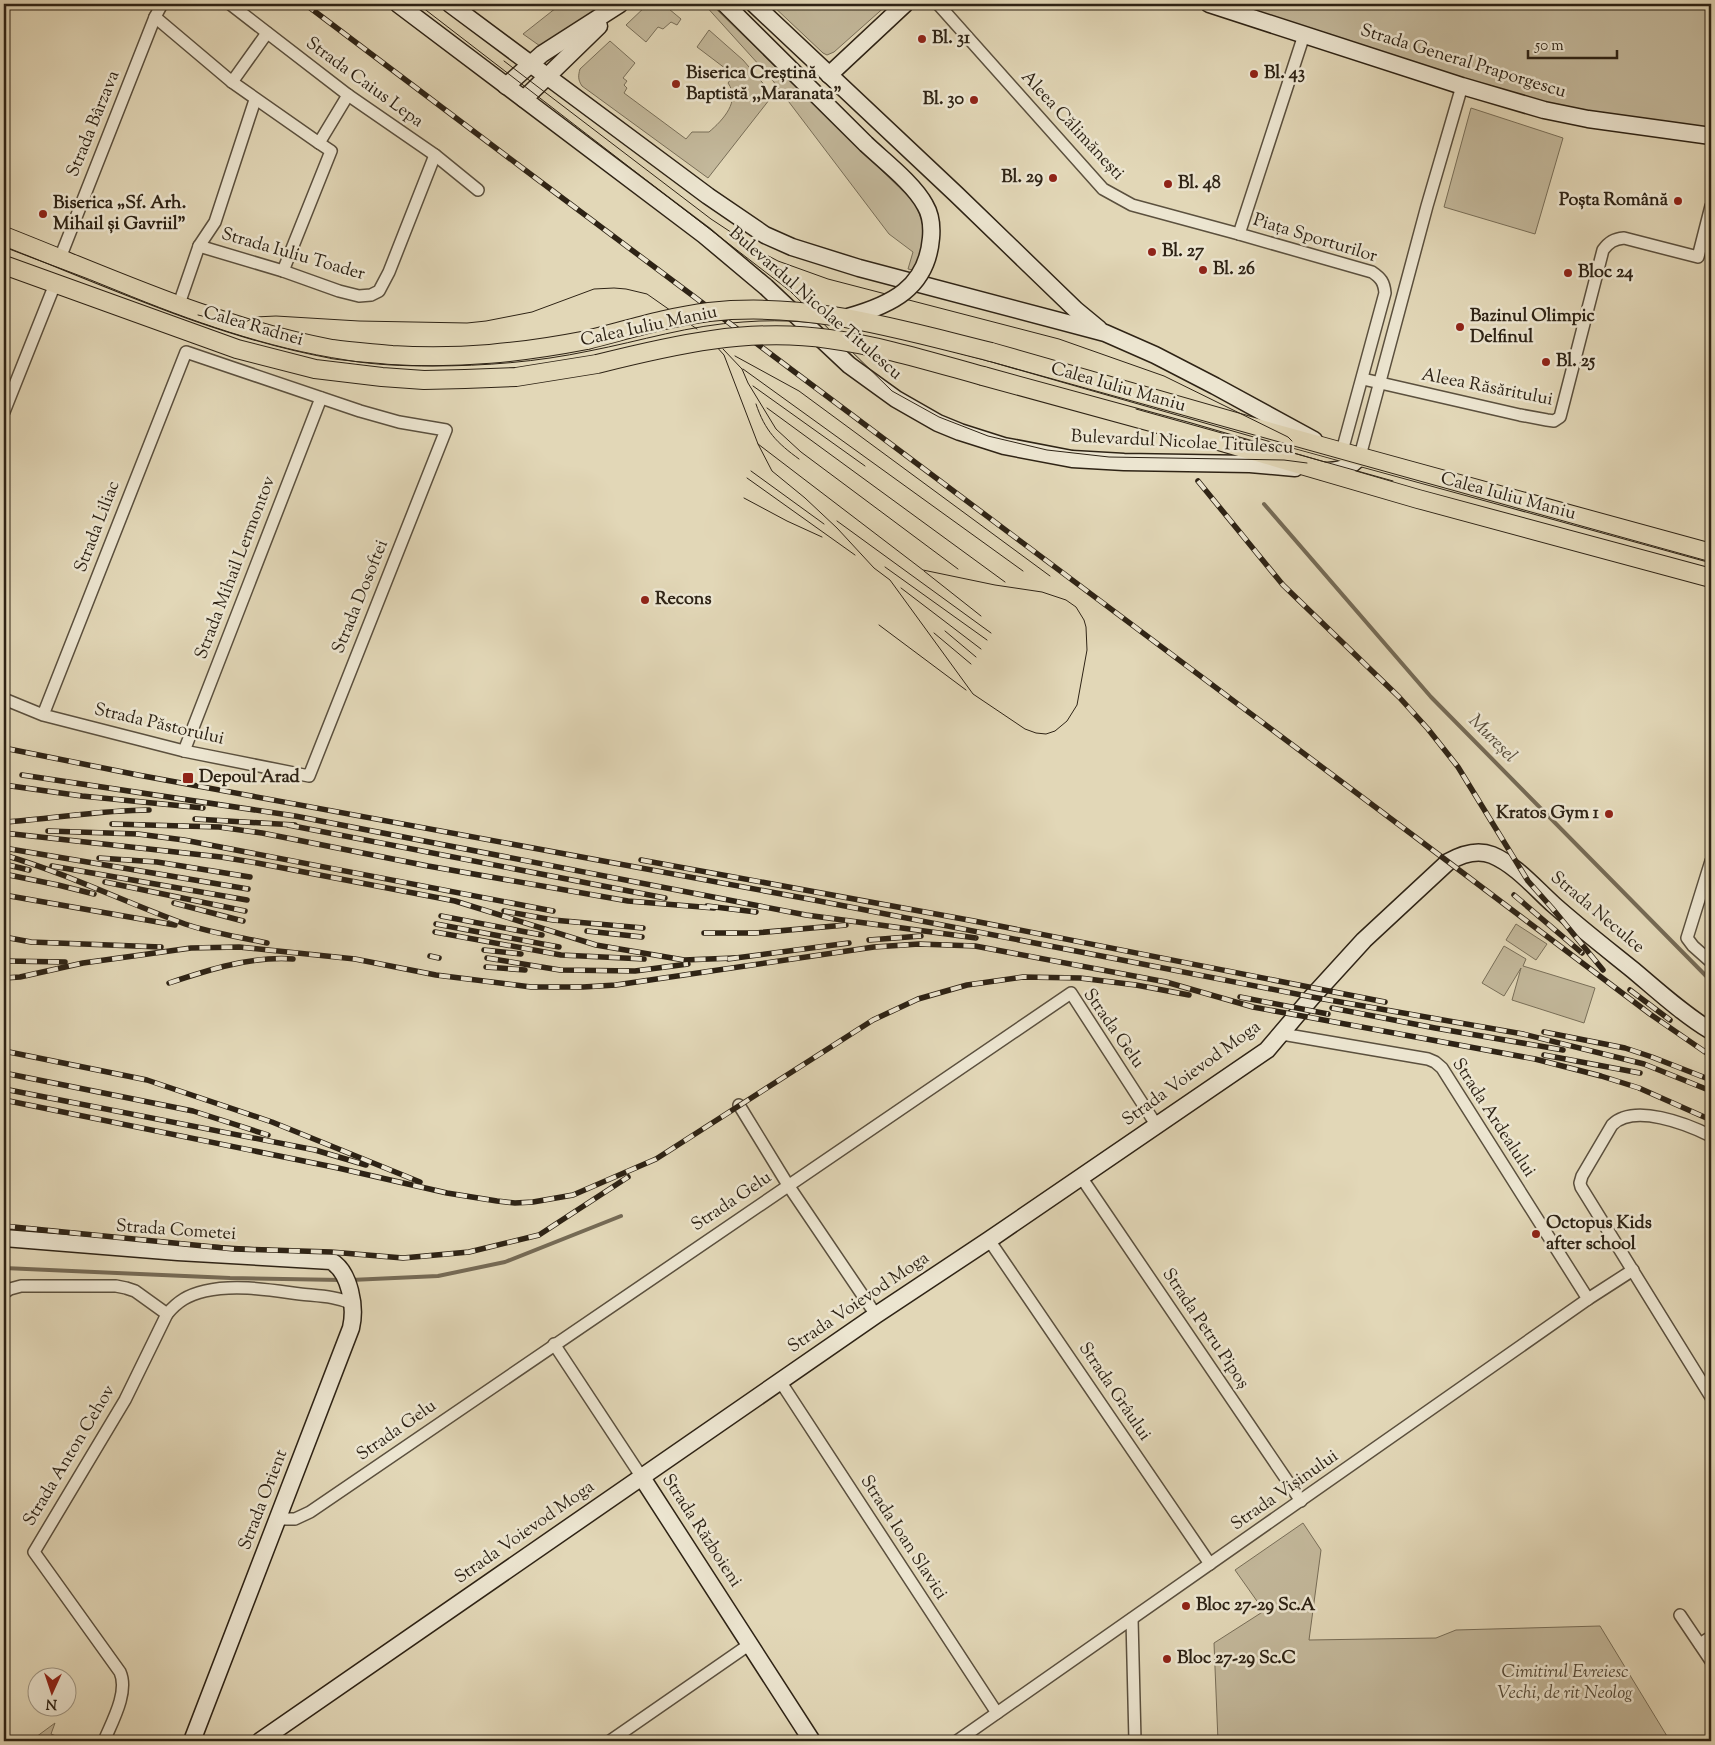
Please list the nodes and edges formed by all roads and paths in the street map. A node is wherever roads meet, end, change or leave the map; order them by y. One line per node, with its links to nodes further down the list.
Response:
1 (162, 4): 11 (street, Strada Bârzava)
2 (230, 4): 12 (street, Strada Caius Lepa)
3 (398, 4): 18 (street, Bulevardul Nicolae Titulescu)
4 (450, 4): 14 (street, Bulevardul Nicolae Titulescu)
5 (621, 4): 14 (street); 16 (street)
6 (725, 4): 36 (street, bridge)
7 (754, 4): 15 (street)
8 (905, 4): 15 (street)
9 (938, 4): 28 (street, Aleea Călimănești)
10 (1209, 4): 13 (street, Strada General Praporgescu)
11 (155, 17): 17 (street); 31 (street, Strada Bârzava)
12 (267, 33): 17 (street); 20 (street, Strada Caius Lepa)
13 (1304, 35): 19 (street, Strada General Praporgescu); 28 (street, Piața Sporturilor)
14 (530, 63): 16 (street, Bulevardul Nicolae Titulescu); 18 (street)
15 (829, 75): 37 (street)
16 (546, 76): 21 (street); 37 (street, Bulevardul Nicolae Titulescu)
17 (232, 82): 22 (street)
18 (506, 86): 21 (street, Bulevardul Nicolae Titulescu)
19 (1462, 86): 23 (street, Strada General Praporgescu); 41 (street)
20 (348, 95): 24 (street); 25 (street, Strada Caius Lepa)
21 (524, 99): 46 (street, Bulevardul Nicolae Titulescu)
22 (255, 100): 24 (street); 30 (street)
23 (1711, 136)
24 (320, 141): 33 (street)
25 (435, 155): 26 (street, Strada Caius Lepa); 33 (street, Strada Iuliu Toader)
26 (478, 190)
27 (1711, 206): 41 (street, Aleea Răsăritului)
28 (1239, 234): 40 (street, Piața Sporturilor)
29 (4, 236): 31 (main road, Calea Radnei)
30 (199, 246): 33 (street, Strada Iuliu Toader); 35 (street)
31 (60, 258): 35 (main road, Calea Radnei)
32 (4, 265): 34 (main road, Calea Radnei)
33 (282, 271)
34 (55, 284): 39 (main road, Calea Radnei); 43 (street)
35 (178, 304): 38 (main road, Calea Radnei)
36 (848, 317): 38 (main road, Calea Iuliu Maniu, bridge); 44 (main road, Calea Iuliu Maniu, bridge)
37 (1104, 333): 44 (street, Bulevardul Nicolae Titulescu)
38 (516, 352)
39 (516, 377): 46 (main road, Calea Iuliu Maniu, bridge)
40 (1363, 379): 41 (street); 44 (street, Piața Sporturilor)
41 (1379, 383): 45 (street)
42 (321, 398): 50 (street, Strada Liliac); 51 (street, Strada Mihail Lermontov); 52 (street, Strada Dosoftei)
43 (4, 412)
44 (1335, 449): 45 (main road, Calea Iuliu Maniu)
45 (1360, 456): 46 (street, Bulevardul Nicolae Titulescu); 47 (main road, Calea Iuliu Maniu)
46 (1322, 471): 48 (main road, Calea Iuliu Maniu)
47 (1711, 553)
48 (1711, 578)
49 (4, 700): 50 (street, Strada Păstorului)
50 (43, 715): 51 (street, Strada Păstorului)
51 (184, 751): 52 (street, Strada Păstorului)
52 (309, 776)
53 (1711, 861): 55 (street)
54 (1448, 862): 56 (street, Strada Neculce); 57 (street, Strada Voievod Moga)
55 (1711, 962)
56 (1711, 1031)
57 (1282, 1034): 59 (street, Strada Voievod Moga); 69 (street, Strada Ardealului)
58 (739, 1104): 62 (street)
59 (1157, 1126): 61 (street, Strada Voievod Moga); 62 (street, Strada Gelu)
60 (1711, 1136): 66 (street)
61 (1081, 1177): 64 (street, Strada Voievod Moga); 76 (street, Strada Petru Pipoș)
62 (788, 1185): 71 (street); 72 (street, Strada Gelu)
63 (4, 1238): 65 (street, Strada Cometei)
64 (989, 1240): 71 (street, Strada Voievod Moga); 78 (street, Strada Grâului)
65 (342, 1270): 68 (street, Strada Orient)
66 (1633, 1270): 69 (street, Strada Vișinului); 74 (street)
67 (4, 1292): 70 (street)
68 (351, 1299): 70 (street); 77 (street, Strada Orient)
69 (1588, 1299): 76 (street, Strada Vișinului)
70 (167, 1314): 86 (street, Strada Anton Cehov)
71 (876, 1315): 73 (street, Strada Voievod Moga)
72 (554, 1344): 75 (street, Strada Războieni); 77 (street, Strada Gelu)
73 (780, 1381): 75 (street, Strada Voievod Moga); 85 (street, Strada Ioan Slavici)
74 (1711, 1396)
75 (641, 1476): 82 (street, Strada Războieni); 88 (street, Strada Voievod Moga)
76 (1301, 1501): 78 (street, Strada Vișinului)
77 (278, 1519): 87 (street, Strada Orient)
78 (1210, 1564): 80 (street, Strada Vișinului)
79 (1680, 1615): 83 (street)
80 (1132, 1619): 85 (street, Strada Vișinului); 92 (street)
81 (1711, 1637): 83 (street)
82 (750, 1644): 89 (street); 90 (street, Strada Războieni)
83 (1700, 1644): 84 (street)
84 (1711, 1661)
85 (997, 1713): 91 (street, Strada Vișinului)
86 (104, 1741)
87 (192, 1741)
88 (260, 1741)
89 (610, 1741)
90 (812, 1741)
91 (957, 1741)
92 (1135, 1741)

